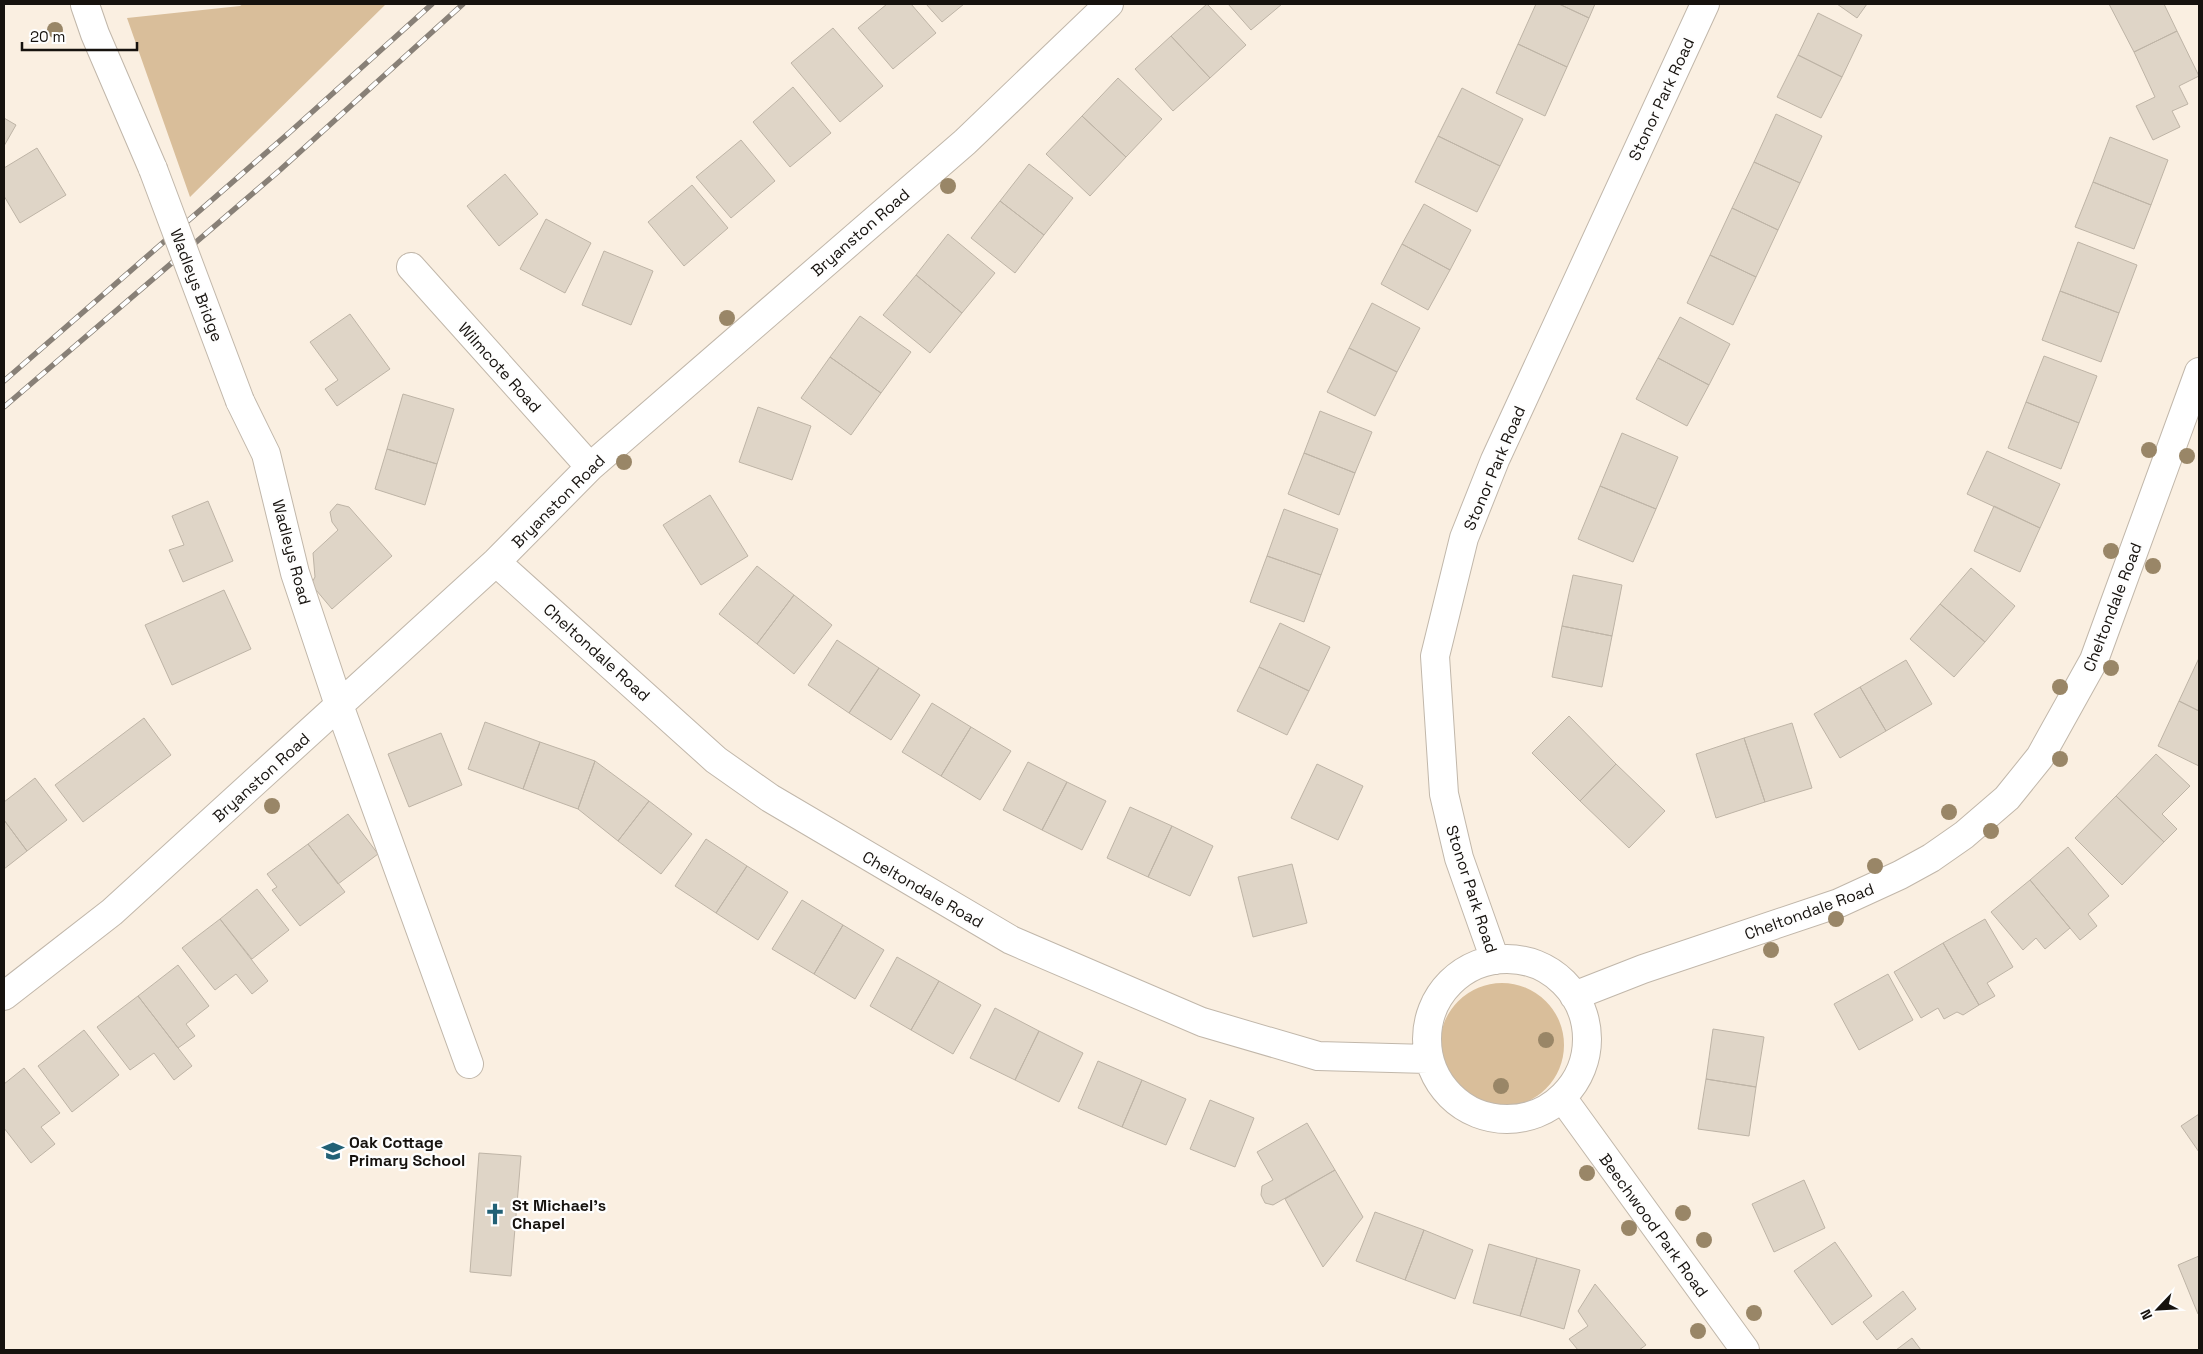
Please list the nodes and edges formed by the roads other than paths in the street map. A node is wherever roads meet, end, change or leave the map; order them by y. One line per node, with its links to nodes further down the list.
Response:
1 (86, 4): 6 (street, Wadleys Bridge, bridge)
2 (1109, 4): 7 (street, Bryanston Road)
3 (1705, 4): 10 (street, Stonor Park Road)
4 (411, 267): 7 (street, Wilmcote Road)
5 (2199, 372): 12 (street, Cheltondale Road)
6 (240, 401): 9 (street, Wadleys Road)
7 (590, 467): 8 (street, Bryanston Road)
8 (496, 562): 9 (street, Bryanston Road); 13 (street, Cheltondale Road)
9 (339, 705): 11 (street, Bryanston Road); 14 (street, Wadleys Road)
10 (1495, 960): 12 (street); 13 (street)
11 (4, 996)
12 (1574, 996): 15 (street)
13 (1428, 1059): 15 (street)
14 (469, 1064)
15 (1563, 1099): 16 (street, Beechwood Park Road)
16 (1745, 1350)

